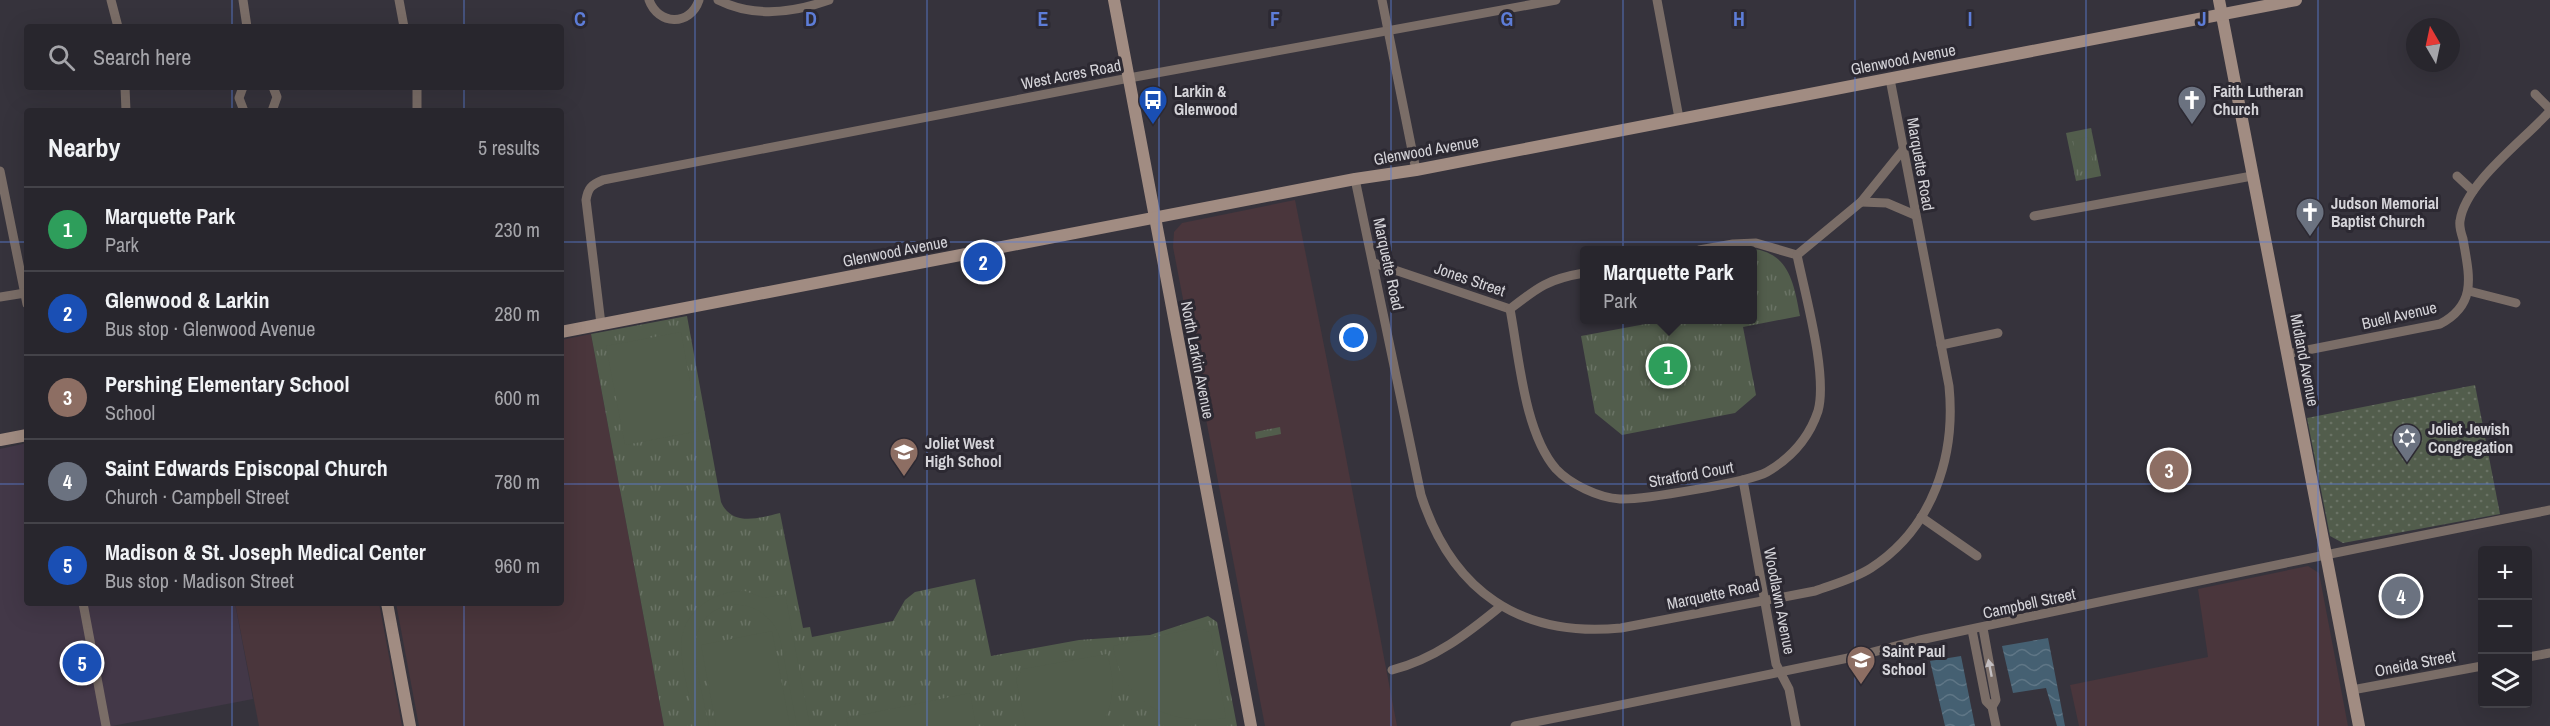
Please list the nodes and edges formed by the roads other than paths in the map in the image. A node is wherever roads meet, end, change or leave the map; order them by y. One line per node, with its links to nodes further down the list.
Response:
1 (111, 0): 15 (street)
2 (243, 0): 16 (street)
3 (399, 0): 17 (street)
4 (649, 0): 5 (street)
5 (699, 0)
6 (718, 0): 7 (street)
7 (829, 0)
8 (1114, 0): 19 (street, North Larkin Avenue)
9 (1382, 0): 18 (street)
10 (1556, 0): 18 (street, West Acres Road)
11 (1657, 0): 31 (street)
12 (2219, 0): 14 (street, Midland Avenue)
13 (2296, 0): 14 (street, Glenwood Avenue)
14 (2221, 15): 20 (street, Glenwood Avenue); 35 (street, Midland Avenue)
15 (117, 24)
16 (247, 24)
17 (403, 24)
18 (1388, 32): 19 (street, West Acres Road); 33 (street)
19 (1129, 78): 42 (street, North Larkin Avenue); 53 (street, West Acres Road)
20 (1890, 79): 31 (street, Glenwood Avenue); 32 (street, Marquette Road)
21 (124, 90): 26 (street)
22 (242, 90): 27 (street)
23 (274, 90): 28 (street)
24 (417, 90): 29 (street)
25 (2535, 94): 30 (street)
26 (126, 108)
27 (243, 108)
28 (273, 108)
29 (417, 108)
30 (2550, 110): 38 (street)
31 (1679, 117): 33 (street, Glenwood Avenue)
32 (1903, 150): 39 (street); 40 (street, Marquette Road)
33 (1416, 170): 37 (street, Glenwood Avenue)
34 (0, 171): 47 (street)
35 (2252, 176): 41 (street); 57 (street, Midland Avenue)
36 (2457, 176): 38 (street)
37 (1355, 179): 42 (street, Glenwood Avenue); 45 (street, Marquette Road)
38 (2473, 191): 48 (street)
39 (1861, 202): 40 (street); 44 (street)
40 (1915, 215): 56 (street, Marquette Road)
41 (2034, 216)
42 (1154, 218): 53 (street, Glenwood Avenue); 80 (street, North Larkin Avenue)
43 (1722, 246): 44 (street)
44 (1797, 255): 60 (street, Stratford Court)
45 (1374, 262): 52 (street, Jones Street); 68 (street, Marquette Road)
46 (1580, 274): 52 (street, Jones Street)
47 (24, 288)
48 (2469, 291): 51 (street); 57 (street, Buell Avenue)
49 (24, 293): 50 (street)
50 (0, 297)
51 (2517, 303)
52 (1510, 309): 60 (street, Stratford Court)
53 (601, 324): 54 (street, Glenwood Avenue)
54 (564, 331)
55 (1998, 333): 56 (street)
56 (1941, 345): 62 (street, Marquette Road)
57 (2287, 354): 63 (street, Midland Avenue)
58 (24, 436): 59 (street)
59 (0, 441)
60 (1743, 480): 65 (street, Woodlawn Avenue)
61 (2550, 510): 63 (street, Campbell Street)
62 (1921, 517): 64 (street); 65 (street, Marquette Road)
63 (2325, 554): 69 (street, Campbell Street); 76 (street, Midland Avenue)
64 (1977, 556)
65 (1764, 599): 68 (street, Marquette Road); 75 (street, Woodlawn Avenue)
66 (84, 606): 78 (street)
67 (388, 606): 79 (street)
68 (1501, 606): 74 (street)
69 (1983, 628): 70 (street, Campbell Street); 77 (street, one-way to 69)
70 (1972, 630): 75 (street, Campbell Street); 77 (street)
71 (2550, 653): 72 (street)
72 (2532, 656)
73 (2478, 667): 76 (street, Oneida Street)
74 (1392, 670)
75 (1780, 672): 81 (street, Campbell Street); 82 (street, Woodlawn Avenue)
76 (2352, 690): 84 (street, Midland Avenue)
77 (1992, 706): 83 (street)
78 (106, 726)
79 (410, 726)
80 (1251, 726)
81 (1515, 726)
82 (1796, 726)
83 (1996, 726)
84 (2359, 726)

